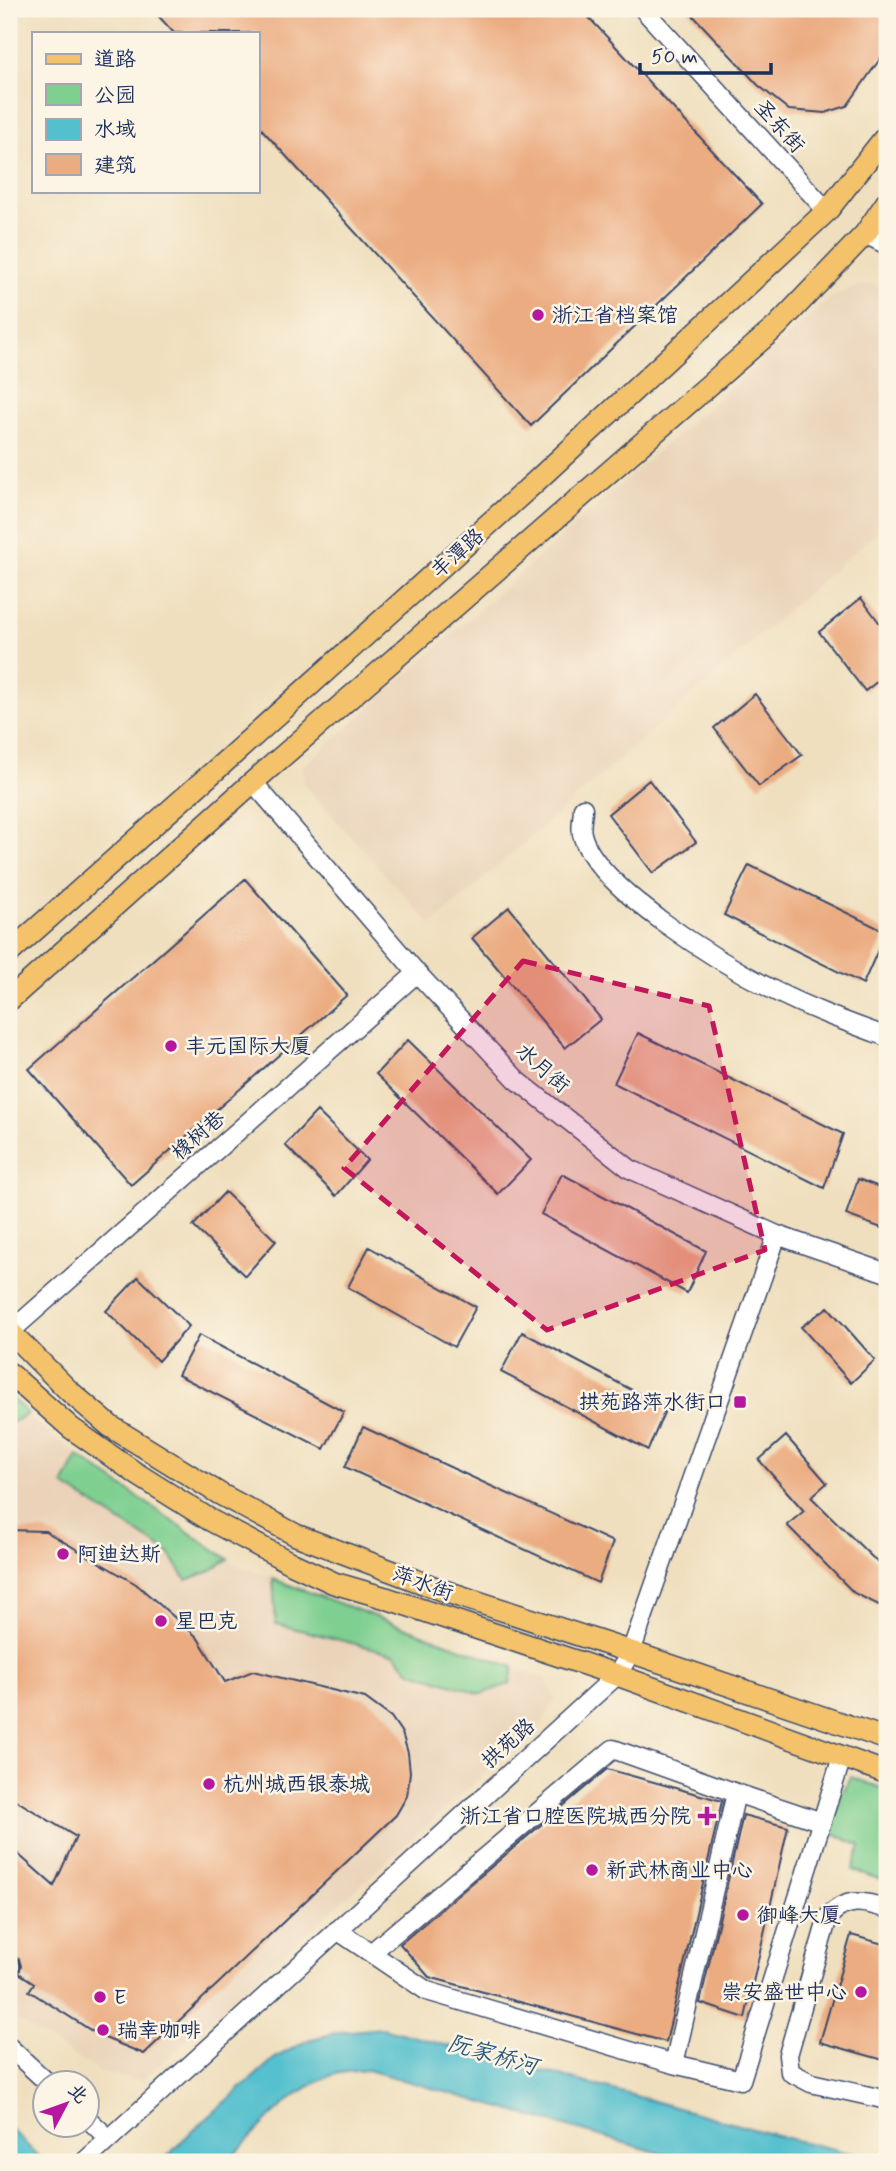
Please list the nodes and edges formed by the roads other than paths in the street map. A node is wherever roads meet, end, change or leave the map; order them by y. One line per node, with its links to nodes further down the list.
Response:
1 (643, 9): 4 (street, 圣东街)
2 (887, 135): 4 (main road, 丰潭路)
3 (887, 202): 5 (main road, 丰潭路)
4 (827, 211): 9 (main road, 丰潭路)
5 (865, 234): 6 (street); 7 (main road, 丰潭路)
6 (887, 245)
7 (253, 782): 10 (street, 水月街); 11 (main road, 丰潭路)
8 (583, 808): 12 (street)
9 (9, 953)
10 (417, 973): 13 (street, 水月街); 15 (street, 橡树巷)
11 (9, 1000)
12 (887, 1037)
13 (777, 1236): 14 (street, 水月街); 17 (street, 拱苑路)
14 (887, 1273)
15 (9, 1331): 17 (main road, 萍水街)
16 (9, 1373): 18 (main road, 萍水街)
17 (631, 1652): 18 (street, 拱苑路); 19 (main road, 萍水街)
18 (617, 1675): 21 (main road, 萍水街); 25 (street, 拱苑路)
19 (887, 1739)
20 (842, 1758): 23 (street)
21 (887, 1773)
22 (736, 1793): 23 (street); 26 (street); 28 (street)
23 (822, 1822): 28 (street)
24 (887, 1909): 30 (street)
25 (337, 1930): 26 (street); 32 (street, 拱苑路)
26 (371, 1953): 28 (street)
27 (9, 2047): 29 (street)
28 (674, 2064)
29 (34, 2070)
30 (887, 2100)
31 (102, 2132): 32 (street)
32 (109, 2138): 33 (street, 拱苑路)
33 (85, 2162)

